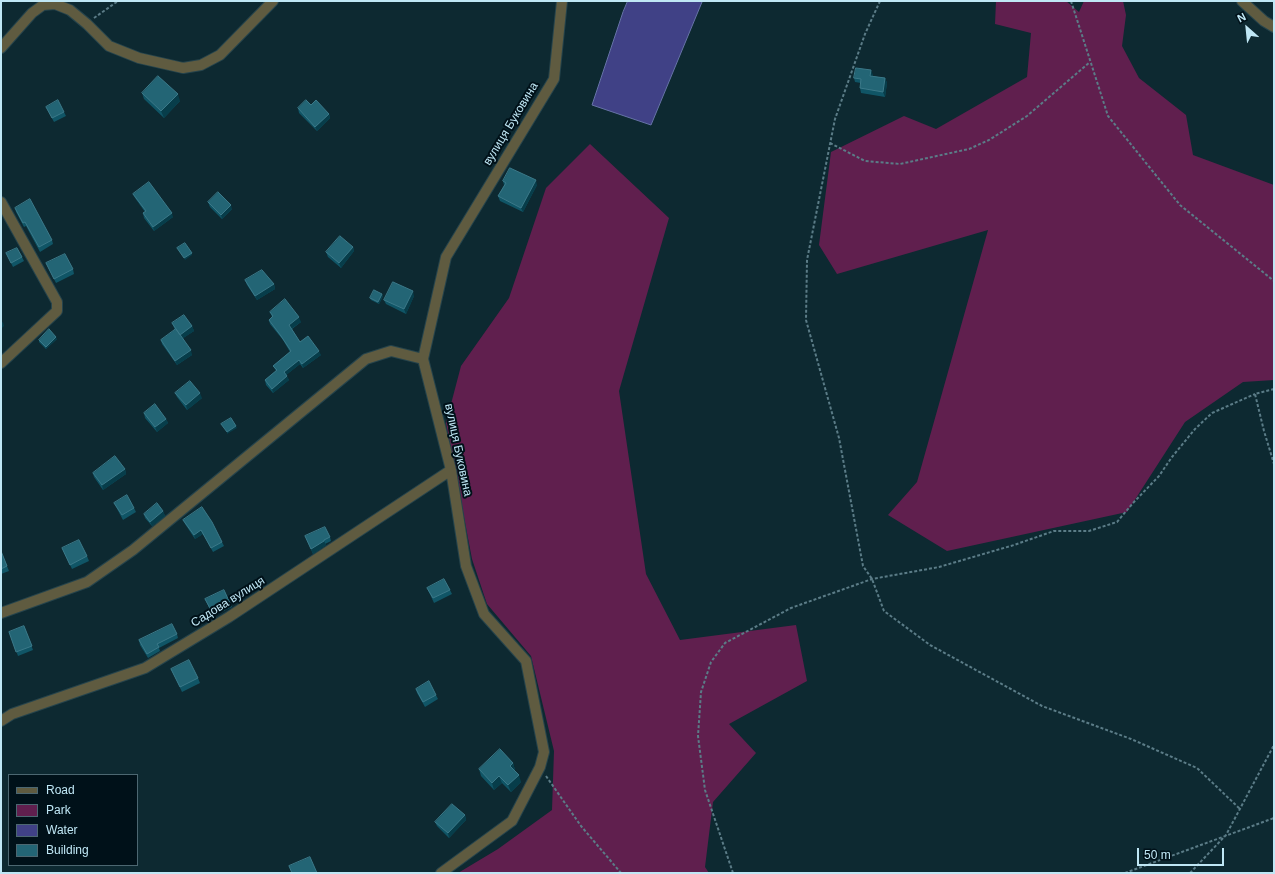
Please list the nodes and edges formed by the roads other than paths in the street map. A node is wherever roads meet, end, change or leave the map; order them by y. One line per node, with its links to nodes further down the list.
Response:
1 (273, 1): 5 (street)
2 (562, 1): 7 (street, вулиця Буковина)
3 (1242, 1): 4 (street)
4 (1274, 27)
5 (1, 48)
6 (1, 202): 8 (street)
7 (424, 359): 9 (street, вулиця Буковина); 10 (street)
8 (1, 363)
9 (451, 470): 11 (street, Садова вулиця); 12 (street, вулиця Буковина)
10 (1, 613)
11 (1, 721)
12 (441, 873)

